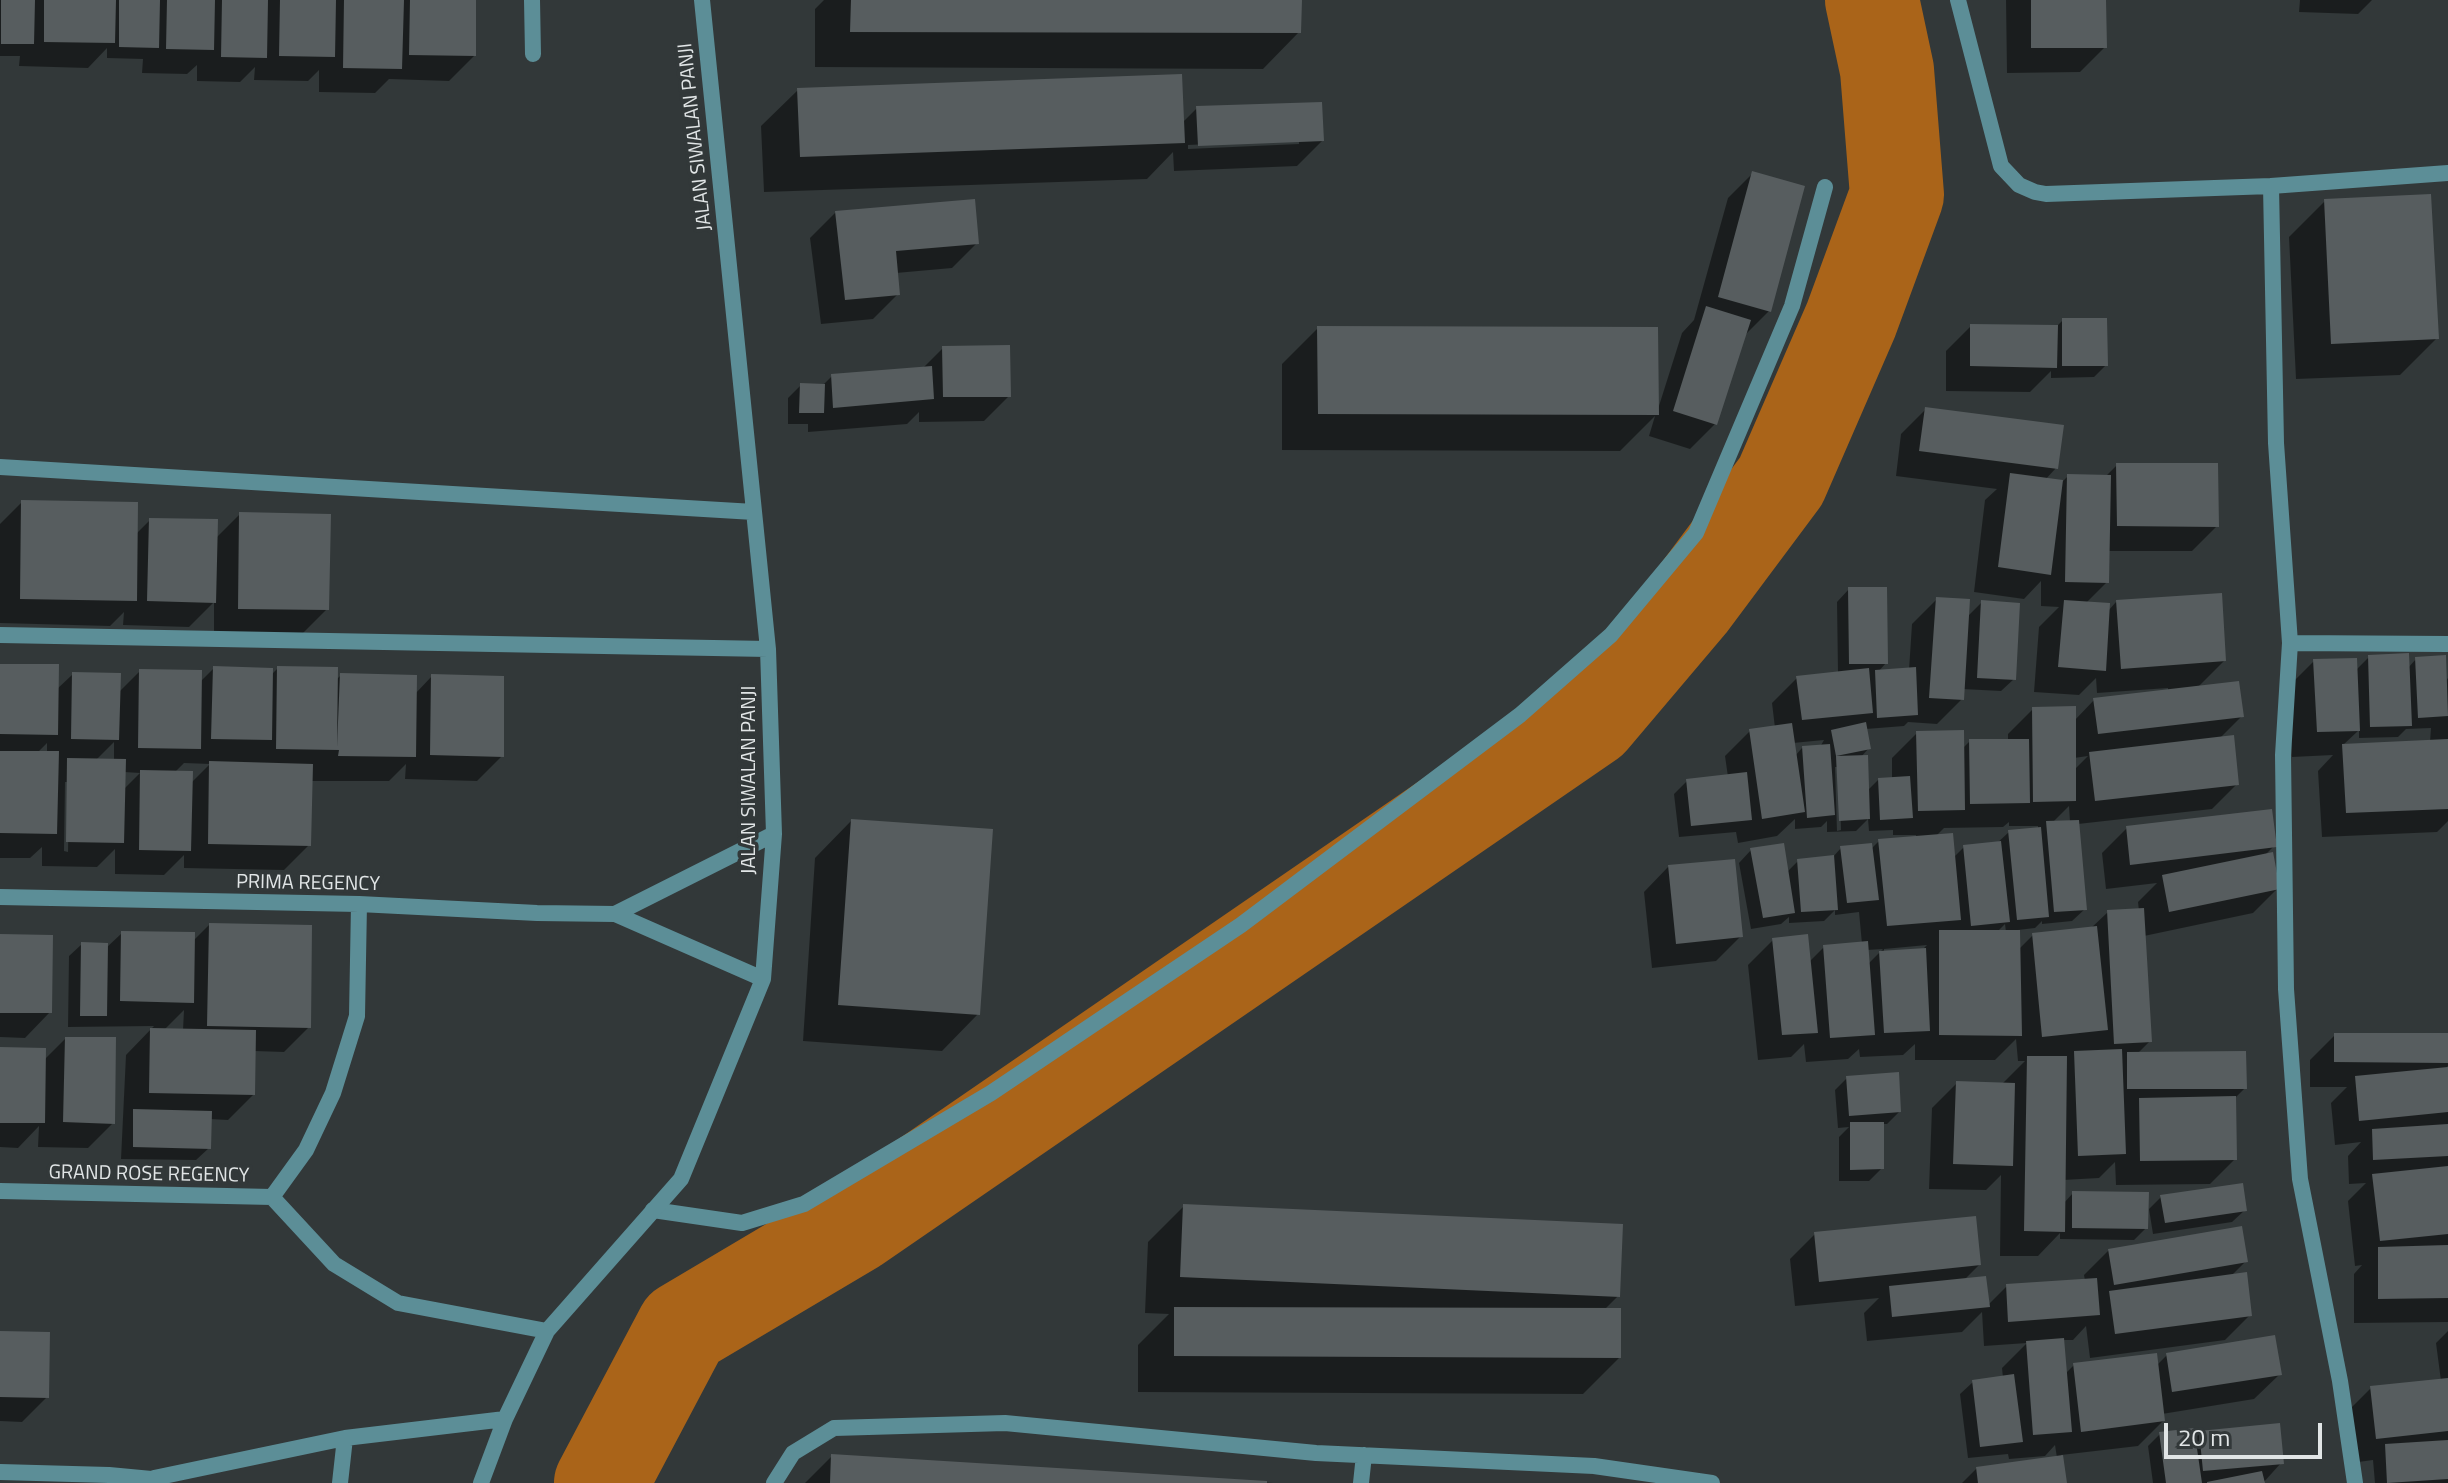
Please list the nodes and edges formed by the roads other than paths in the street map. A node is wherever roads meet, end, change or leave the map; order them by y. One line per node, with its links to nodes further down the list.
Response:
1 (532, 0): 4 (street)
2 (1958, 0): 6 (street)
3 (700, 1): 9 (street, JALAN SIWALAN PANJI)
4 (533, 54)
5 (2448, 173): 6 (street)
6 (2271, 186): 11 (street)
7 (1825, 187): 21 (street)
8 (0, 467): 9 (street)
9 (754, 512): 13 (street, JALAN SIWALAN PANJI)
10 (0, 635): 13 (street)
11 (2290, 643): 12 (street); 34 (street)
12 (2448, 644)
13 (768, 649): 14 (street, JALAN SIWALAN PANJI)
14 (774, 834): 17 (street, PRIMA REGENCY); 18 (street, JALAN SIWALAN PANJI)
15 (0, 897): 16 (street, PRIMA REGENCY)
16 (359, 904): 17 (street, PRIMA REGENCY); 20 (street, GRAND ROSE REGENCY)
17 (615, 914): 18 (street, PRIMA REGENCY)
18 (763, 979): 21 (street, JALAN SIWALAN PANJI)
19 (0, 1191): 20 (street, GRAND ROSE REGENCY)
20 (272, 1197): 22 (street)
21 (653, 1210): 22 (street, JALAN SIWALAN PANJI)
22 (547, 1331): 23 (street, JALAN SIWALAN PANJI)
23 (505, 1419): 24 (street); 30 (street, JALAN SIWALAN PANJI)
24 (345, 1438): 27 (street); 29 (street)
25 (1364, 1455): 31 (street); 32 (street); 33 (street)
26 (0, 1472): 27 (street)
27 (154, 1480): 28 (street)
28 (171, 1483)
29 (340, 1483)
30 (481, 1483)
31 (774, 1483)
32 (1361, 1483)
33 (1712, 1483)
34 (2355, 1483)

